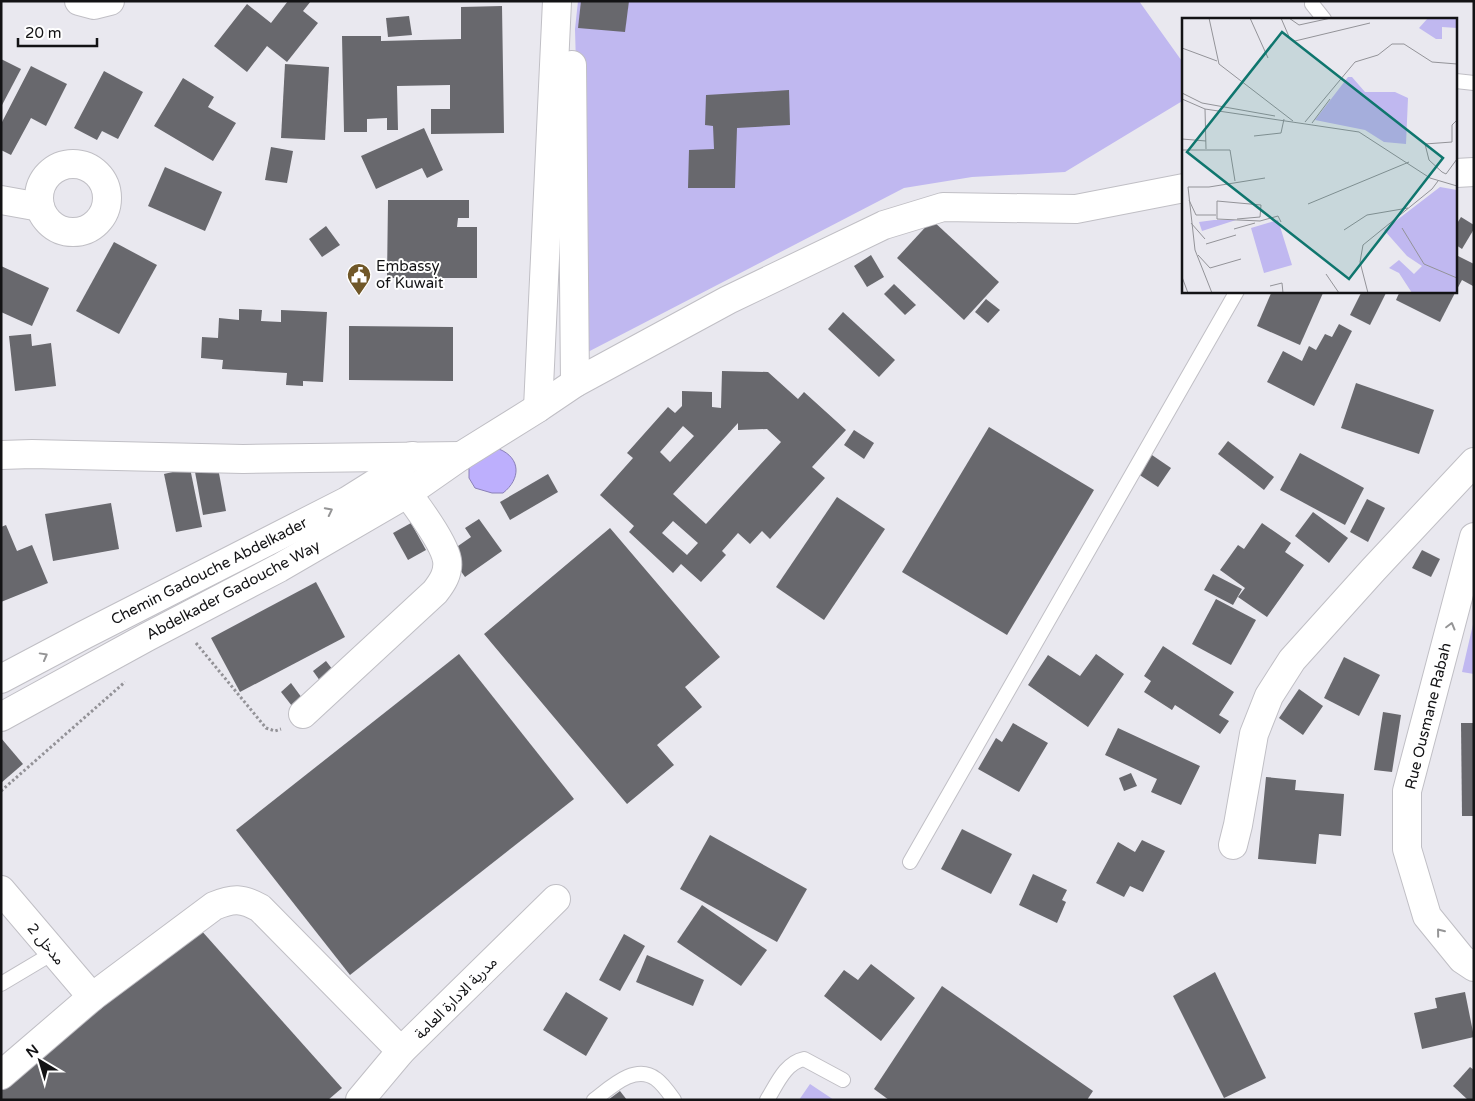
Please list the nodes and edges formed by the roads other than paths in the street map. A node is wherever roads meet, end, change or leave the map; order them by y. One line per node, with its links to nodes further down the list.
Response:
1 (79, 1): 2 (street)
2 (110, 1)
3 (557, 1): 16 (street)
4 (567, 1): 15 (street)
5 (1313, 1): 6 (lane)
6 (1323, 18)
7 (1458, 81): 8 (lane)
8 (1474, 83)
9 (1474, 172): 10 (street)
10 (1458, 173)
11 (1182, 188): 15 (street, Abdelkader Gadouche Way)
12 (1, 200): 13 (street)
13 (40, 207)
14 (1236, 292): 28 (lane)
15 (575, 383): 16 (street, Abdelkader Gadouche Way)
16 (538, 408): 19 (street, Abdelkader Gadouche Way)
17 (1, 454): 18 (street)
18 (412, 456): 19 (street); 21 (street, Chemin Gadouche Abdelkader)
19 (461, 456): 22 (street, Abdelkader Gadouche Way)
20 (1474, 462): 27 (street)
21 (390, 474): 22 (street); 24 (street, Chemin Gadouche Abdelkader, one-way to 21)
22 (408, 493): 25 (street); 26 (street, Abdelkader Gadouche Way)
23 (1474, 537): 32 (street, Rue Ousmane Rabah, one-way to 23)
24 (1, 679)
25 (303, 714)
26 (1, 717)
27 (1233, 845)
28 (910, 862)
29 (1, 890): 31 (street, مدخل 2)
30 (556, 899): 35 (street, مدرية الادارة العامة)
31 (53, 953): 33 (lane); 34 (street, مدخل 2)
32 (1474, 967)
33 (1, 984)
34 (92, 997): 35 (street); 36 (street)
35 (401, 1051): 38 (street, مدرية الادارة العامة)
36 (1, 1075)
37 (843, 1080): 41 (lane)
38 (360, 1100)
39 (594, 1100): 40 (lane)
40 (674, 1100)
41 (767, 1100)

